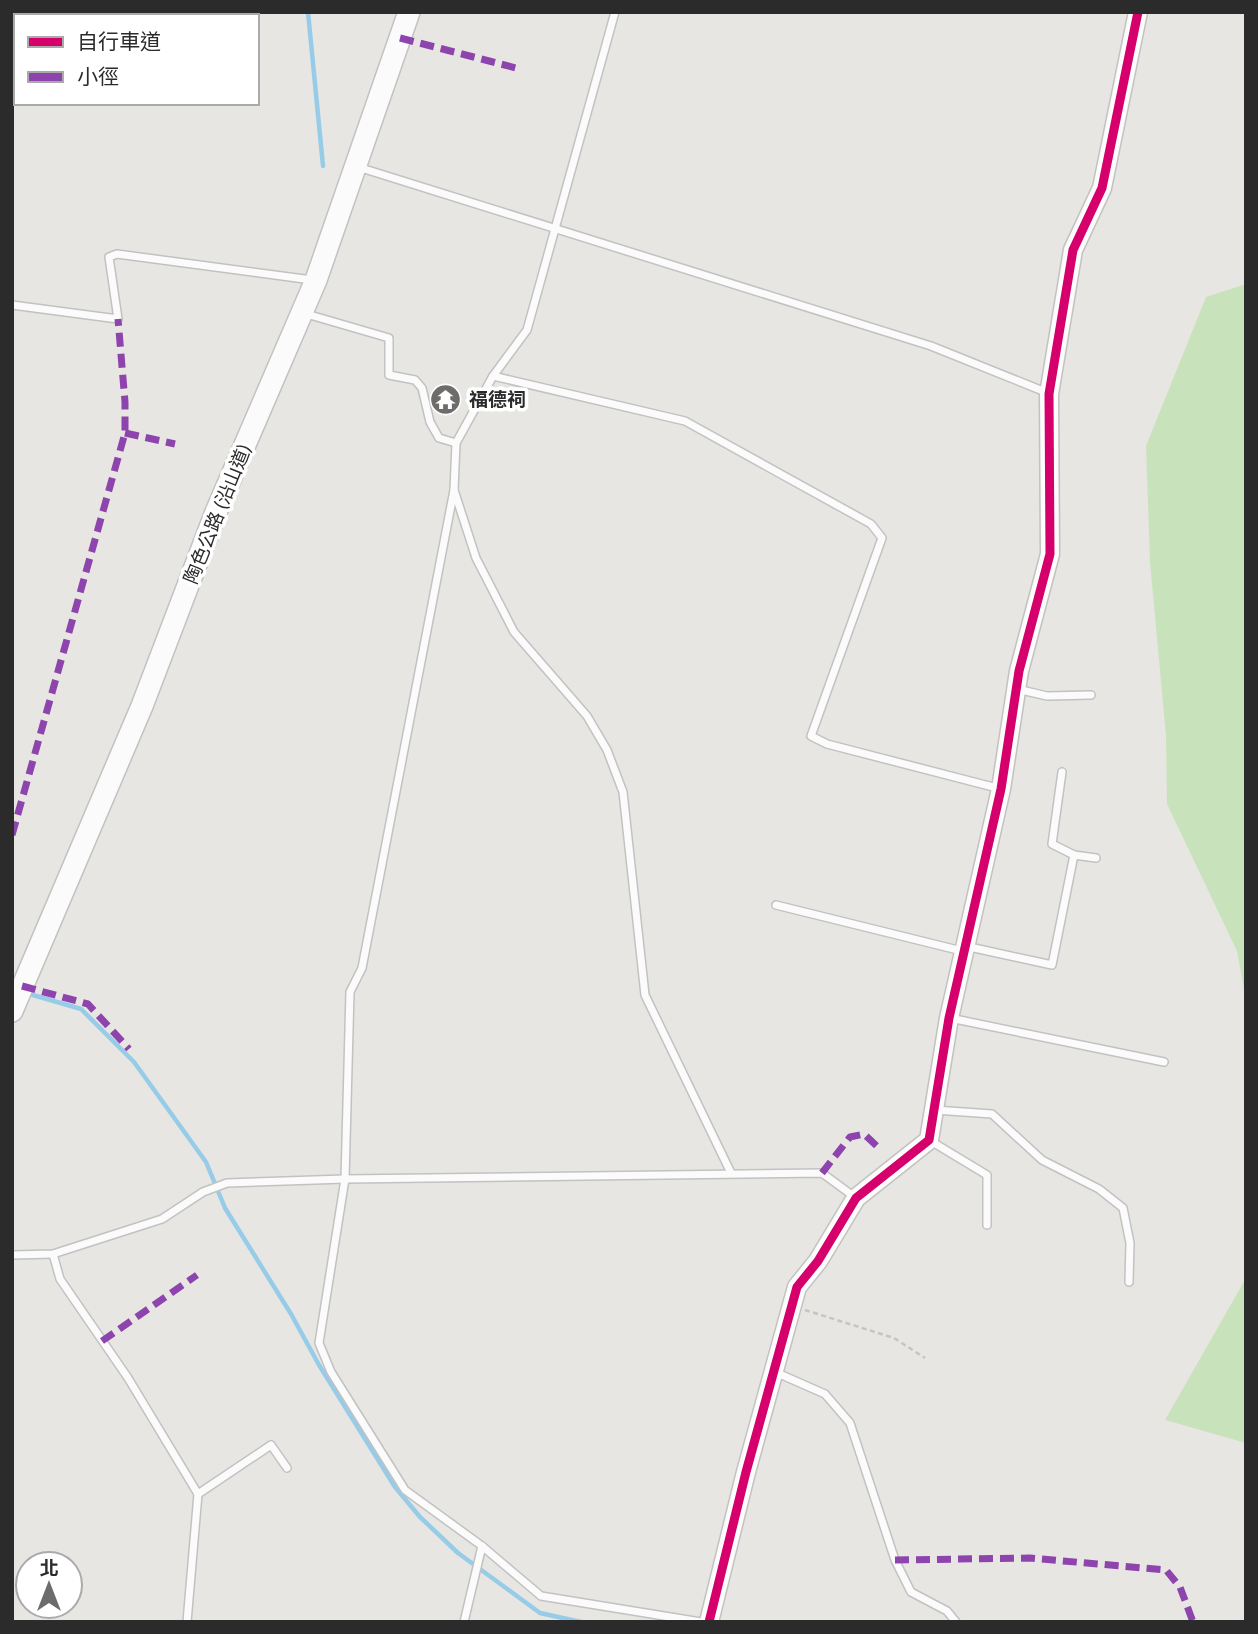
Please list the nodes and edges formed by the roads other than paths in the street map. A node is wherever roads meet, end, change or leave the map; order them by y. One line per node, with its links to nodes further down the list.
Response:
1 (409, 12): 4 (main road, 陶色公路 (沿山道))
2 (615, 12): 5 (lane)
3 (1138, 12): 10 (street)
4 (357, 166): 5 (lane); 6 (main road, 陶色公路 (沿山道))
5 (556, 228): 9 (lane); 10 (lane)
6 (316, 280): 7 (lane); 8 (main road, 陶色公路 (沿山道))
7 (12, 305)
8 (302, 313): 11 (lane); 21 (main road, 陶色公路 (沿山道))
9 (493, 376): 11 (lane); 16 (lane)
10 (1049, 394): 13 (street)
11 (456, 443): 12 (lane)
12 (454, 489): 27 (lane); 28 (lane)
13 (1017, 689): 14 (lane); 16 (street)
14 (1091, 695)
15 (1062, 772): 17 (lane)
16 (1002, 789): 20 (street)
17 (1074, 855): 18 (lane); 20 (lane)
18 (1096, 858)
19 (776, 905): 20 (lane)
20 (964, 949): 23 (street)
21 (17, 985): 22 (main road, 陶色公路 (沿山道))
22 (13, 1010)
23 (949, 1018): 24 (lane); 25 (street)
24 (1164, 1062)
25 (934, 1110): 26 (street); 33 (lane)
26 (929, 1140): 29 (street); 30 (lane)
27 (731, 1173): 28 (lane); 29 (lane)
28 (345, 1179): 31 (lane); 37 (lane)
29 (856, 1198): 34 (street)
30 (987, 1225)
31 (52, 1254): 32 (lane); 36 (lane)
32 (12, 1255)
33 (1129, 1282)
34 (774, 1372): 41 (street); 42 (lane)
35 (287, 1468): 36 (lane)
36 (198, 1494): 38 (lane)
37 (482, 1546): 39 (lane); 40 (lane)
38 (187, 1622)
39 (464, 1622)
40 (701, 1622)
41 (709, 1622)
42 (956, 1622)

